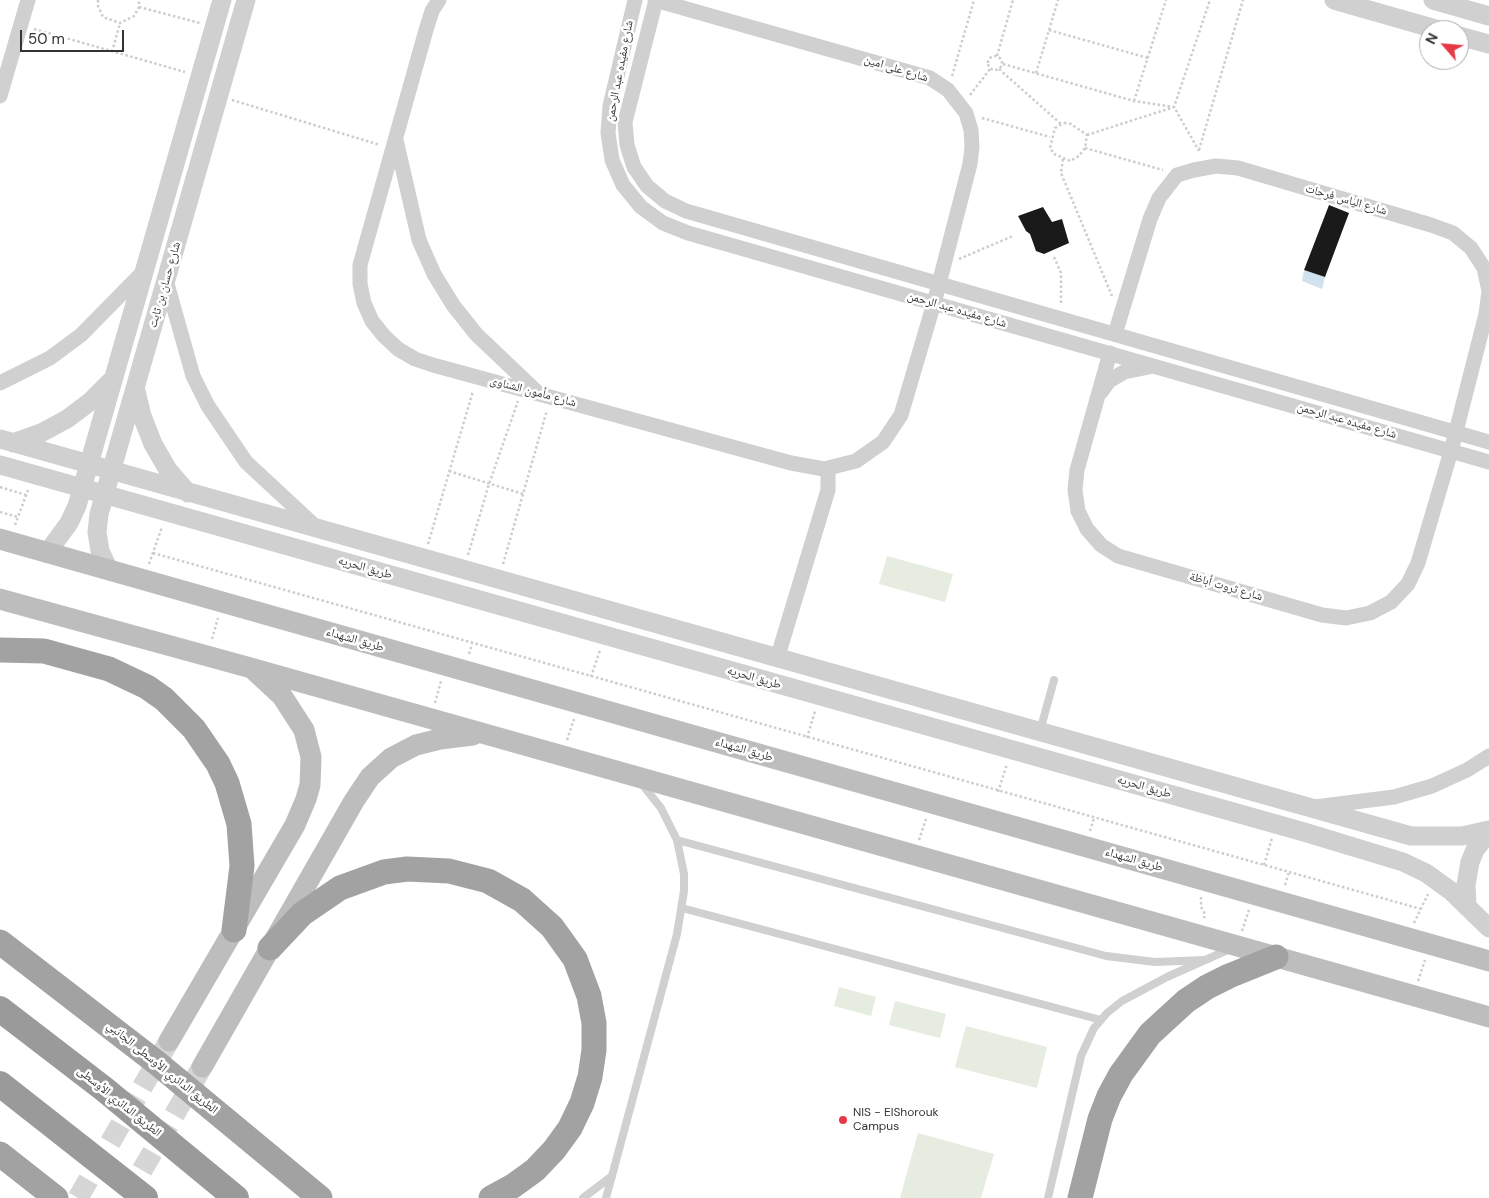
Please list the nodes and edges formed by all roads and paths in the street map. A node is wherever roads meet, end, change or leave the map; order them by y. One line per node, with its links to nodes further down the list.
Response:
1 (28, 0): 22 (street)
2 (97, 0): 20 (path)
3 (139, 0): 18 (path)
4 (222, 0): 23 (street, شارع حسان بن ثابت)
5 (246, 0): 38 (street, شارع حسان بن ثابت)
6 (440, 0): 45 (street, شارع مأمون الشناوى)
7 (636, 0): 57 (street, شارع مفيده عبد الرحمن)
8 (656, 0): 36 (street, شارع على امين); 56 (street, شارع مفيده عبد الرحمن)
9 (974, 0): 36 (path)
10 (1013, 0): 28 (path)
11 (1058, 0): 24 (path)
12 (1166, 0): 29 (path)
13 (1210, 0): 40 (path)
14 (1243, 0): 47 (path)
15 (1334, 0): 21 (street)
16 (1433, 0): 17 (street)
17 (1465, 3): 19 (street)
18 (138, 6): 20 (path); 23 (path)
19 (1489, 16)
20 (120, 23): 27 (path)
21 (1419, 24)
22 (20, 25): 27 (path); 30 (street)
23 (214, 27): 35 (street, شارع حسان بن ثابت)
24 (1049, 30): 29 (path); 34 (path)
25 (1469, 39): 26 (street)
26 (1489, 44)
27 (112, 52): 35 (path)
28 (997, 56): 31 (path); 32 (path)
29 (1148, 58): 39 (path)
30 (5, 63): 37 (street)
31 (1002, 64): 33 (path); 34 (path)
32 (990, 68): 33 (path); 41 (path)
33 (999, 69): 42 (path)
34 (1036, 73): 39 (path)
35 (200, 76): 54 (street, شارع حسان بن ثابت)
36 (948, 90): 41 (street, شارع على امين)
37 (0, 96)
38 (219, 96): 45 (path); 55 (street, شارع حسان بن ثابت)
39 (1134, 101): 40 (path)
40 (1174, 107): 43 (path); 47 (path)
41 (964, 110): 44 (path); 53 (street, شارع على امين)
42 (1061, 124): 43 (path); 44 (path)
43 (1087, 135): 46 (path)
44 (1050, 137): 48 (path)
45 (393, 142): 63 (street, شارع مأمون الشناوى); 69 (street)
46 (1085, 148): 48 (path); 50 (path)
47 (1199, 151): 49 (path)
48 (1063, 159): 58 (path)
49 (1194, 170): 50 (street, شارع الياس فرحات); 70 (street, شارع الياس فرحات)
50 (1178, 175): 58 (street)
51 (1013, 236): 53 (path)
52 (1054, 257): 59 (path)
53 (944, 266): 56 (street, شارع على امين)
54 (144, 271): 64 (street, شارع حسان بن ثابت); 65 (street)
55 (166, 280): 66 (street, شارع حسان بن ثابت); 91 (street)
56 (939, 285): 57 (street, شارع على امين); 59 (street, شارع مفيده عبد الرحمن)
57 (934, 303): 61 (street, شارع مفيده عبد الرحمن); 77 (street, شارع مأمون الشناوى)
58 (1120, 315): 60 (street)
59 (1060, 318): 60 (street, شارع مفيده عبد الرحمن)
60 (1115, 334): 61 (street); 61 (street); 70 (street, شارع مفيده عبد الرحمن)
61 (1110, 353): 62 (street, شارع مفيده عبد الرحمن); 68 (street, شارع ثروت أباظة)
62 (1160, 368): 68 (street); 73 (street, شارع مفيده عبد الرحمن)
63 (477, 377): 67 (street, شارع مأمون الشناوى); 79 (path)
64 (112, 380): 71 (street); 76 (street, شارع حسان بن ثابت)
65 (0, 383)
66 (136, 387): 78 (street, شارع حسان بن ثابت); 84 (street)
67 (523, 390): 69 (street, شارع مأمون الشناوى); 81 (path)
68 (1098, 395): 73 (street, شارع ثروت أباظة)
69 (545, 396): 77 (street, شارع مأمون الشناوى); 85 (path)
70 (1457, 432): 72 (street, شارع مفيده عبد الرحمن); 73 (street, شارع الياس فرحات)
71 (6, 441): 76 (street, طريق الحريه)
72 (1489, 442)
73 (1451, 451): 74 (street, شارع مفيده عبد الرحمن)
74 (1489, 462)
75 (0, 465): 80 (street, طريق الحريه)
76 (88, 465): 78 (street, طريق الحريه); 83 (street, شارع حسان بن ثابت)
77 (828, 468): 105 (street)
78 (111, 471): 84 (street, طريق الحريه); 87 (street, شارع حسان بن ثابت)
79 (449, 472): 81 (path); 95 (path)
80 (34, 475): 83 (street, طريق الحريه); 86 (path)
81 (489, 484): 85 (path); 97 (path)
82 (0, 488): 86 (path)
83 (81, 488): 87 (street, طريق الحريه); 93 (street, شارع حسان بن ثابت)
84 (188, 493): 91 (street, طريق الحريه)
85 (523, 494): 99 (path)
86 (26, 495): 90 (path)
87 (104, 495): 89 (street, طريق الحريه); 96 (street, شارع حسان بن ثابت)
88 (0, 512): 90 (path)
89 (167, 512): 94 (path); 102 (street, طريق الحريه)
90 (18, 517): 92 (path)
91 (319, 530): 95 (street, طريق الحريه)
92 (4, 540): 93 (main road, طريق الشهداء)
93 (48, 553): 96 (main road, طريق الشهداء)
94 (153, 553): 98 (path); 108 (path)
95 (423, 560): 97 (street, طريق الحريه)
96 (109, 570): 98 (main road, طريق الشهداء)
97 (464, 571): 99 (street, طريق الحريه)
98 (144, 580): 101 (main road, طريق الشهداء)
99 (498, 581): 105 (street, طريق الحريه)
100 (0, 599): 104 (main road)
101 (223, 602): 104 (path); 106 (main road, طريق الشهداء)
102 (605, 636): 108 (path); 110 (street, طريق الحريه)
103 (0, 650): 138 (highway)
104 (208, 657): 107 (main road)
105 (777, 659): 113 (street, طريق الحريه)
106 (445, 665): 111 (main road, طريق الشهداء); 112 (path)
107 (251, 668): 112 (main road); 138 (main road)
108 (591, 677): 115 (path)
109 (1054, 680): 113 (lane)
110 (820, 696): 115 (path); 116 (street, طريق الحريه)
111 (580, 704): 117 (path); 121 (main road, طريق الشهداء)
112 (431, 719): 114 (main road)
113 (1039, 732): 122 (street, طريق الحريه)
114 (485, 734): 117 (main road); 144 (main road)
115 (807, 738): 120 (path)
116 (1011, 750): 120 (path); 123 (street, طريق الحريه)
117 (561, 755): 119 (main road)
118 (1489, 756): 122 (street)
119 (637, 777): 127 (lane); 128 (main road)
120 (998, 792): 130 (path)
121 (930, 803): 128 (path); 131 (main road, طريق الشهداء)
122 (1307, 808): 125 (street); 126 (street, طريق الحريه)
123 (1277, 824): 125 (street, طريق الحريه); 130 (path)
124 (1489, 831): 126 (street, طريق الحريه); 134 (street)
125 (1304, 832): 129 (street, طريق الحريه)
126 (1411, 836): 129 (street)
127 (677, 840): 135 (lane); 146 (lane)
128 (915, 855): 139 (main road)
129 (1403, 862): 132 (street, طريق الحريه)
130 (1264, 866): 136 (path)
131 (1204, 880): 133 (main road, طريق الشهداء); 139 (path)
132 (1436, 880): 134 (street, طريق الحريه); 136 (path)
133 (1254, 894): 140 (main road, طريق الشهداء); 143 (path)
134 (1467, 907): 137 (street, طريق الحريه)
135 (682, 908): 151 (lane); 157 (lane)
136 (1421, 909): 140 (path)
137 (1489, 928)
138 (234, 930): 152 (main road)
139 (1186, 932): 143 (main road)
140 (1406, 937): 142 (main road, طريق الشهداء)
141 (0, 942): 156 (highway, الطريق الدائري الأوسطى الجانبي)
142 (1430, 944): 147 (main road, طريق الشهداء); 148 (path)
143 (1237, 946): 145 (main road); 146 (lane)
144 (270, 948): 153 (main road); 163 (highway)
145 (1276, 957): 148 (main road); 167 (highway)
146 (1204, 960): 151 (lane)
147 (1489, 961)
148 (1413, 996): 150 (main road)
149 (0, 1009): 160 (highway, الطريق الدائري الأوسطى)
150 (1489, 1017)
151 (1101, 1020): 166 (lane)
152 (169, 1041)
153 (202, 1067)
154 (0, 1084): 159 (highway)
155 (0, 1154): 158 (highway)
156 (285, 1168): 161 (highway, الطريق الدائري الأوسطى الجانبي); 162 (highway)
157 (612, 1176): 164 (lane); 165 (lane)
158 (56, 1198)
159 (145, 1198)
160 (236, 1198)
161 (320, 1198)
162 (342, 1198)
163 (491, 1198)
164 (583, 1198)
165 (606, 1198)
166 (1048, 1198)
167 (1080, 1198)

